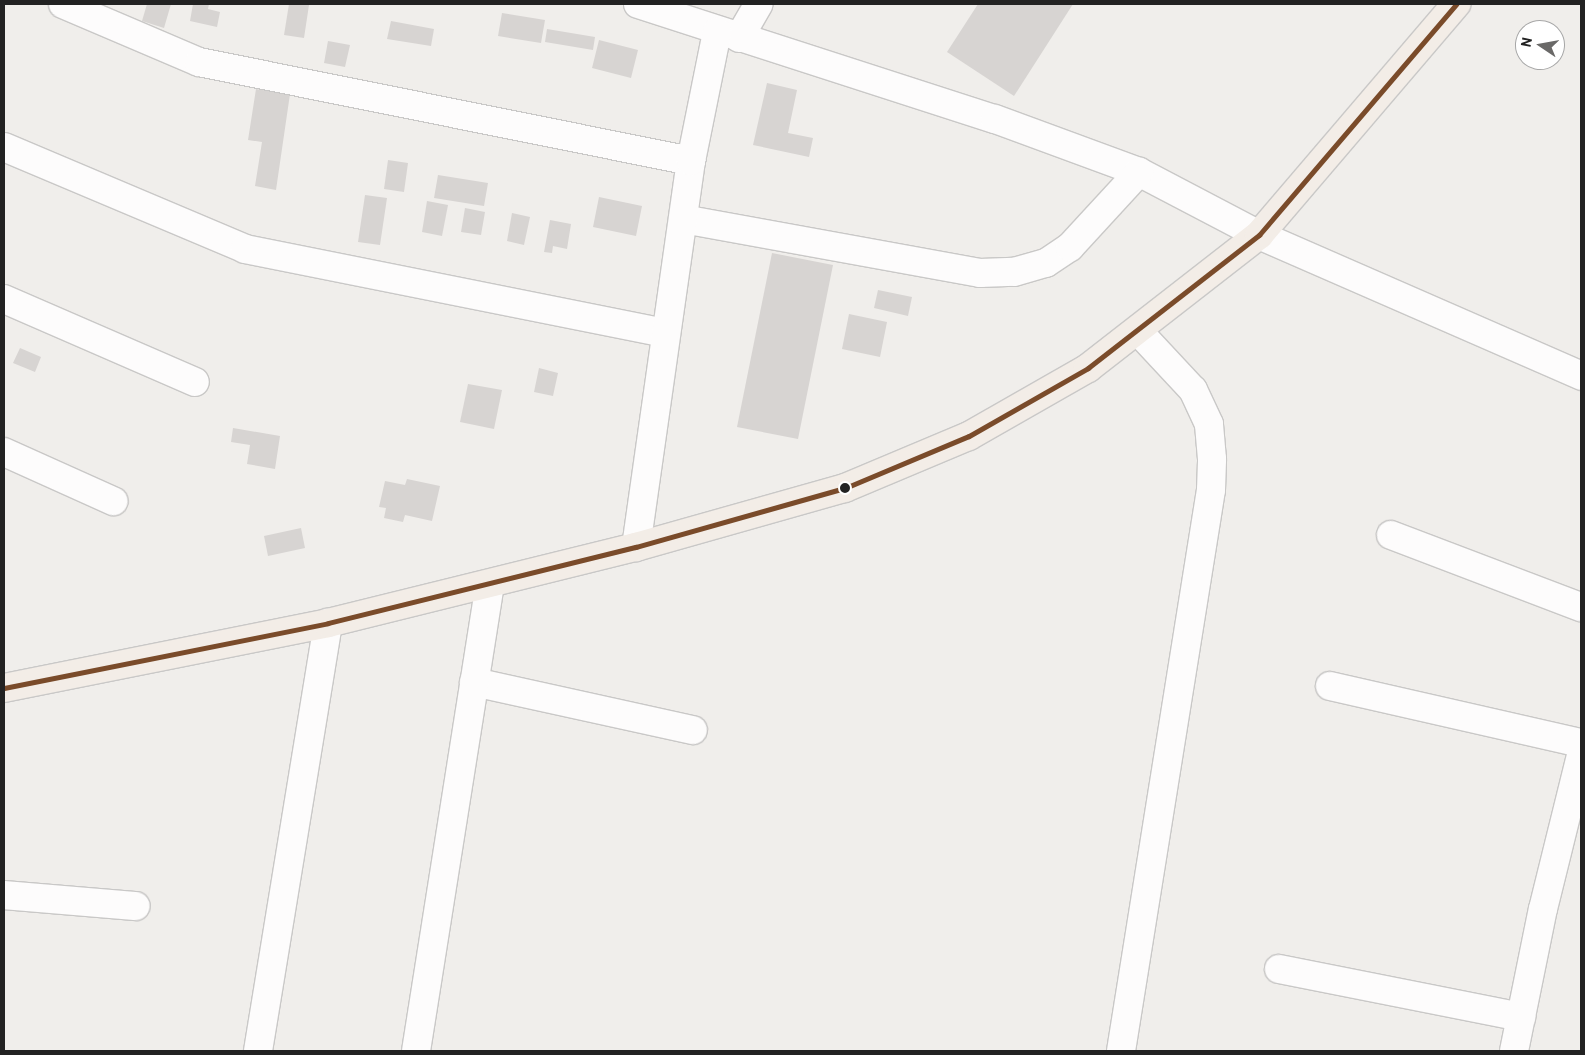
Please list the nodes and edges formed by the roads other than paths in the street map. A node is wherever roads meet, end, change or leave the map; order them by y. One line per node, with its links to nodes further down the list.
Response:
1 (63, 4): 7 (street)
2 (638, 4): 5 (street)
3 (759, 4): 5 (street)
4 (1456, 4): 10 (main road)
5 (728, 35): 7 (street); 8 (street)
6 (4, 146): 13 (street)
7 (691, 161): 9 (street)
8 (1139, 172): 9 (street); 10 (street)
9 (682, 219): 13 (street)
10 (1260, 235): 12 (main road); 14 (street)
11 (4, 299): 15 (street)
12 (1138, 331): 19 (main road); 35 (street)
13 (664, 333): 19 (street)
14 (1581, 376)
15 (196, 382)
16 (4, 452): 17 (street)
17 (113, 501)
18 (1391, 535): 21 (street)
19 (636, 547): 20 (main road)
20 (490, 585): 22 (main road); 23 (street)
21 (1581, 607)
22 (328, 623): 25 (main road); 33 (street)
23 (474, 682): 26 (street); 34 (street)
24 (1330, 686): 27 (street)
25 (4, 688)
26 (693, 730)
27 (1581, 742)
28 (1581, 756): 32 (street)
29 (4, 895): 30 (street)
30 (136, 906)
31 (1279, 969): 32 (street)
32 (1521, 1017): 36 (street)
33 (258, 1051)
34 (416, 1051)
35 (1122, 1051)
36 (1514, 1051)

